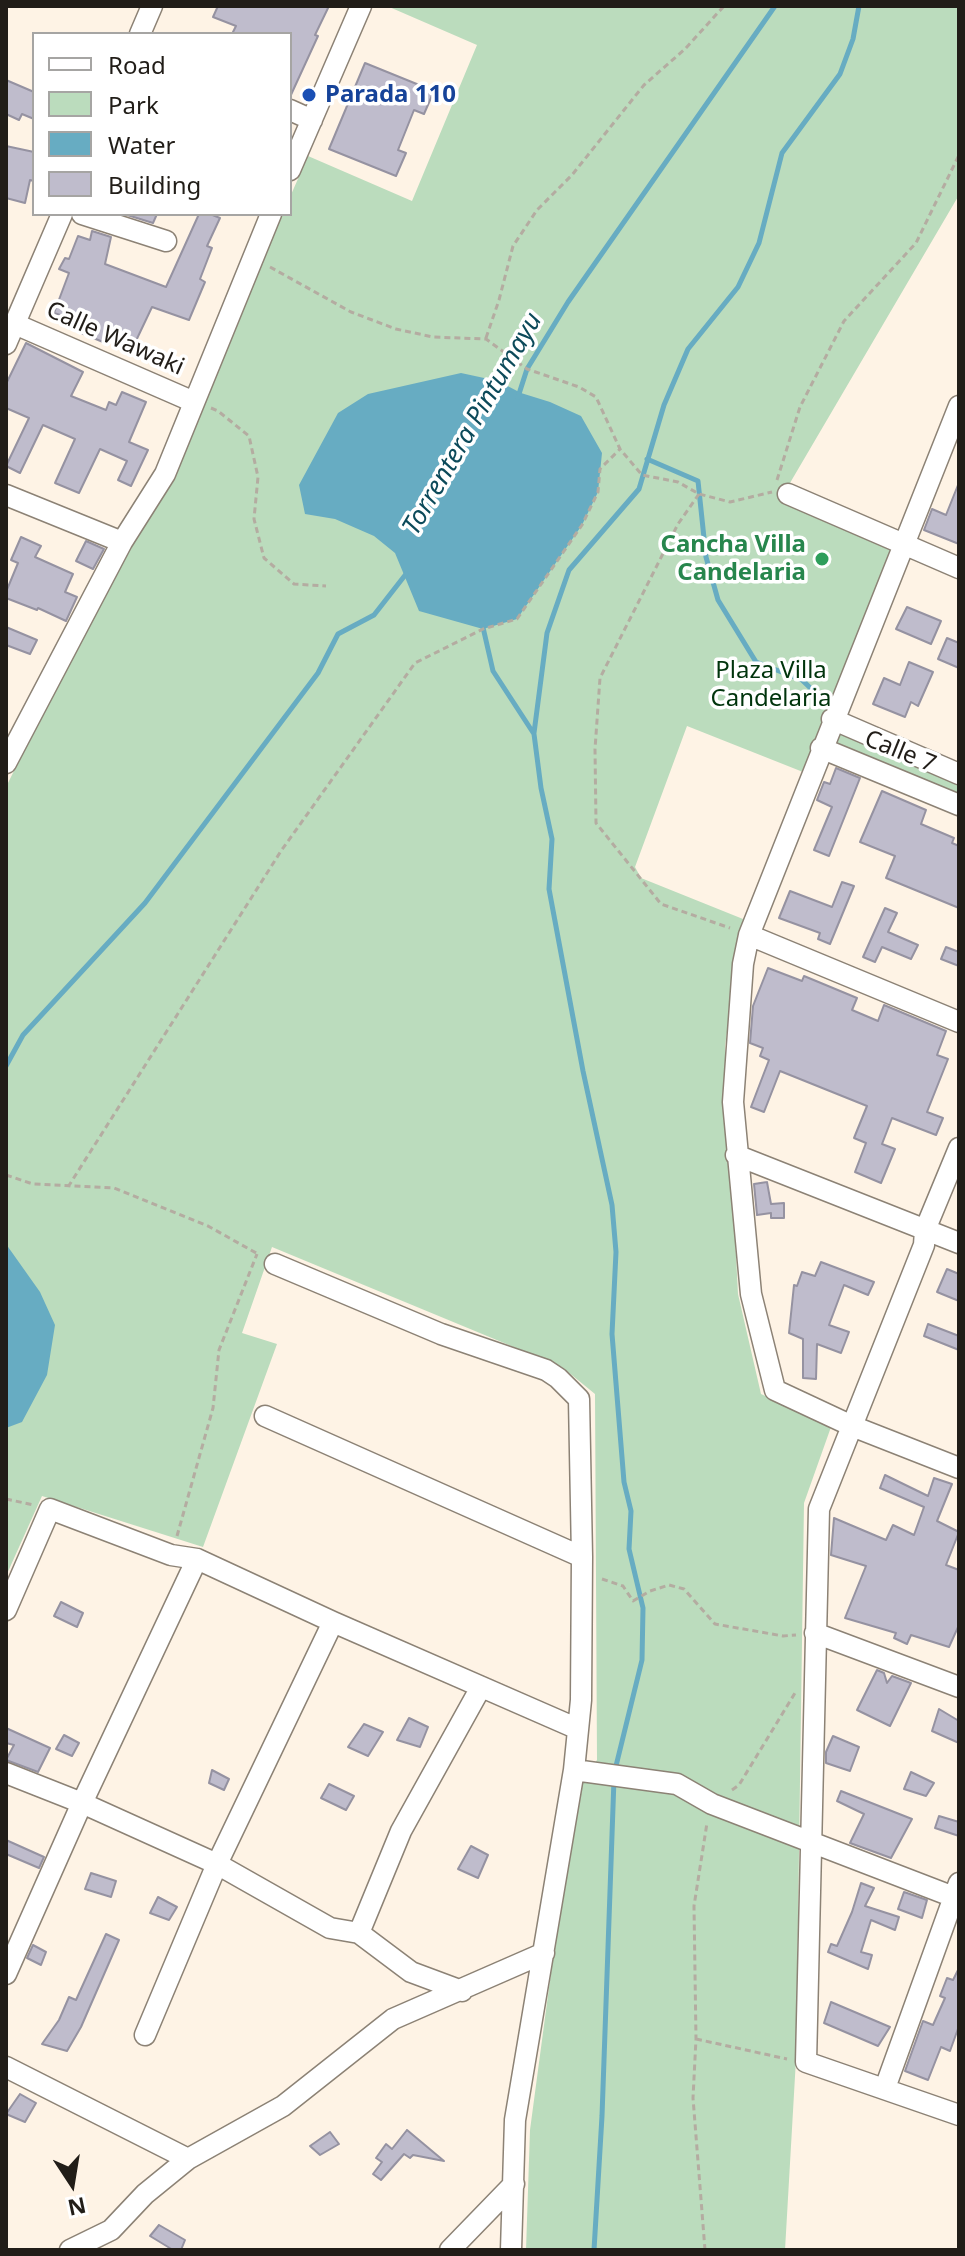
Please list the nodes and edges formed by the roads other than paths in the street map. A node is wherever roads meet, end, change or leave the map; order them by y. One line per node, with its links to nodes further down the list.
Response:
1 (152, 6): 3 (street)
2 (361, 6): 5 (street)
3 (141, 32)
4 (292, 111): 5 (street)
5 (312, 120): 6 (street)
6 (292, 165)
7 (61, 216): 11 (street)
8 (88, 216): 10 (street)
9 (270, 216): 14 (street)
10 (166, 241)
11 (15, 298): 12 (street)
12 (15, 324): 13 (street); 14 (street, Calle Wawaki)
13 (6, 344)
14 (194, 402): 18 (street)
15 (959, 406): 19 (street)
16 (788, 494): 19 (street)
17 (6, 495): 18 (street)
18 (122, 542): 23 (street)
19 (903, 545): 20 (street); 21 (street)
20 (959, 568)
21 (832, 719): 22 (street); 24 (street, Calle 7)
22 (821, 748): 25 (street, Calle 7); 26 (street)
23 (6, 763)
24 (959, 774)
25 (959, 805)
26 (749, 935): 27 (street); 29 (street)
27 (959, 1022)
28 (959, 1148): 30 (street)
29 (736, 1155): 30 (street); 34 (street)
30 (925, 1230): 31 (street); 34 (street)
31 (959, 1243)
32 (266, 1259): 37 (street)
33 (265, 1416): 37 (street)
34 (852, 1426): 35 (street); 40 (street)
35 (959, 1468)
36 (197, 1559): 38 (street); 39 (street); 46 (street)
37 (582, 1564): 43 (street)
38 (6, 1610)
39 (333, 1622): 41 (street); 48 (street)
40 (815, 1633): 42 (street); 47 (street)
41 (481, 1687): 43 (street); 50 (street)
42 (959, 1687)
43 (578, 1729): 44 (street)
44 (574, 1770): 47 (street); 51 (street)
45 (6, 1773): 46 (street)
46 (82, 1803): 48 (street); 52 (street)
47 (812, 1843): 49 (street); 56 (street)
48 (217, 1864): 50 (street); 54 (street)
49 (957, 1893): 56 (street)
50 (359, 1933): 53 (street)
51 (544, 1953): 53 (street); 59 (street)
52 (6, 1974)
53 (462, 1991): 58 (street)
54 (145, 2035)
55 (6, 2067): 58 (street)
56 (885, 2088): 57 (street)
57 (959, 2115)
58 (188, 2159): 60 (street)
59 (514, 2184): 61 (street); 62 (street)
60 (70, 2250)
61 (450, 2250)
62 (511, 2250)

